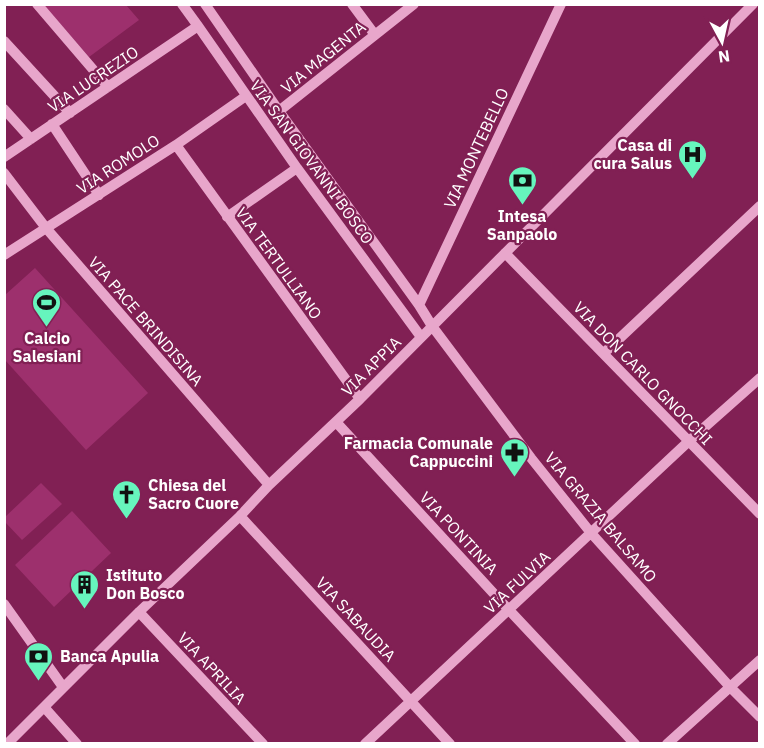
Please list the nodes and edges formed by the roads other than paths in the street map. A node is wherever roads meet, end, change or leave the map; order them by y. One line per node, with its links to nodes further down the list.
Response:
1 (36, 4): 11 (street)
2 (182, 4): 8 (street, VIA SAN GIOVANNI BOSCO)
3 (205, 4): 14 (street, VIA SAN GIOVANNI BOSCO)
4 (352, 4): 9 (street)
5 (414, 4): 9 (street, VIA MAGENTA)
6 (561, 4): 28 (street, VIA MONTEBELLO)
7 (753, 4): 26 (street, VIA APPIA)
8 (198, 26): 11 (street, VIA LUCREZIO); 12 (street, VIA SAN GIOVANNI BOSCO)
9 (375, 35): 14 (street, VIA MAGENTA)
10 (4, 41): 15 (street)
11 (108, 87): 15 (street, VIA LUCREZIO)
12 (246, 96): 18 (street, VIA ROMOLO); 20 (street, VIA SAN GIOVANNI BOSCO)
13 (4, 109): 17 (street)
14 (279, 111): 28 (street, VIA SAN GIOVANNI BOSCO)
15 (70, 112): 16 (street, VIA LUCREZIO)
16 (52, 124): 17 (street, VIA LUCREZIO); 22 (street)
17 (31, 139): 19 (street, VIA LUCREZIO)
18 (176, 145): 22 (street, VIA ROMOLO); 24 (street, VIA TERTULLIANO)
19 (4, 157)
20 (297, 168): 24 (street); 30 (street, VIA SAN GIOVANNI BOSCO)
21 (6, 179): 25 (street, VIA PACE BRINDISINA)
22 (99, 195): 25 (street, VIA ROMOLO)
23 (759, 206): 31 (street)
24 (227, 217): 33 (street, VIA TERTULLIANO)
25 (46, 228): 27 (street, VIA ROMOLO); 36 (street, VIA PACE BRINDISINA)
26 (505, 253): 29 (street, VIA APPIA); 31 (street, VIA DON CARLO GNOCCHI)
27 (4, 255)
28 (418, 305): 29 (street, VIA SAN GIOVANNI BOSCO)
29 (432, 326): 30 (street, VIA APPIA); 39 (street, VIA GRAZIA BALSAMO)
30 (421, 337): 33 (street, VIA APPIA)
31 (604, 353): 35 (street, VIA DON CARLO GNOCCHI)
32 (759, 378): 35 (street, VIA FULVIA)
33 (360, 399): 34 (street, VIA APPIA)
34 (336, 422): 36 (street, VIA APPIA); 41 (street, VIA PONTINIA)
35 (689, 441): 37 (street, VIA DON CARLO GNOCCHI); 39 (street, VIA FULVIA)
36 (269, 486): 38 (street, VIA APPIA)
37 (759, 514)
38 (240, 516): 42 (street, VIA APPIA); 46 (street, VIA SABAUDIA)
39 (591, 533): 41 (street, VIA FULVIA); 45 (street, VIA GRAZIA BALSAMO)
40 (4, 604): 44 (street)
41 (509, 610): 46 (street, VIA FULVIA); 54 (street, VIA PONTINIA)
42 (140, 612): 44 (street, VIA APPIA); 51 (street, VIA APRILIA)
43 (759, 660): 45 (street)
44 (63, 687): 47 (street, VIA APPIA)
45 (730, 687): 48 (street, VIA GRAZIA BALSAMO); 55 (street)
46 (411, 701): 52 (street, VIA FULVIA); 53 (street, VIA SABAUDIA)
47 (44, 707): 49 (street, VIA APPIA); 50 (street)
48 (759, 717)
49 (7, 744)
50 (77, 744)
51 (263, 744)
52 (365, 744)
53 (450, 744)
54 (635, 744)
55 (667, 744)

